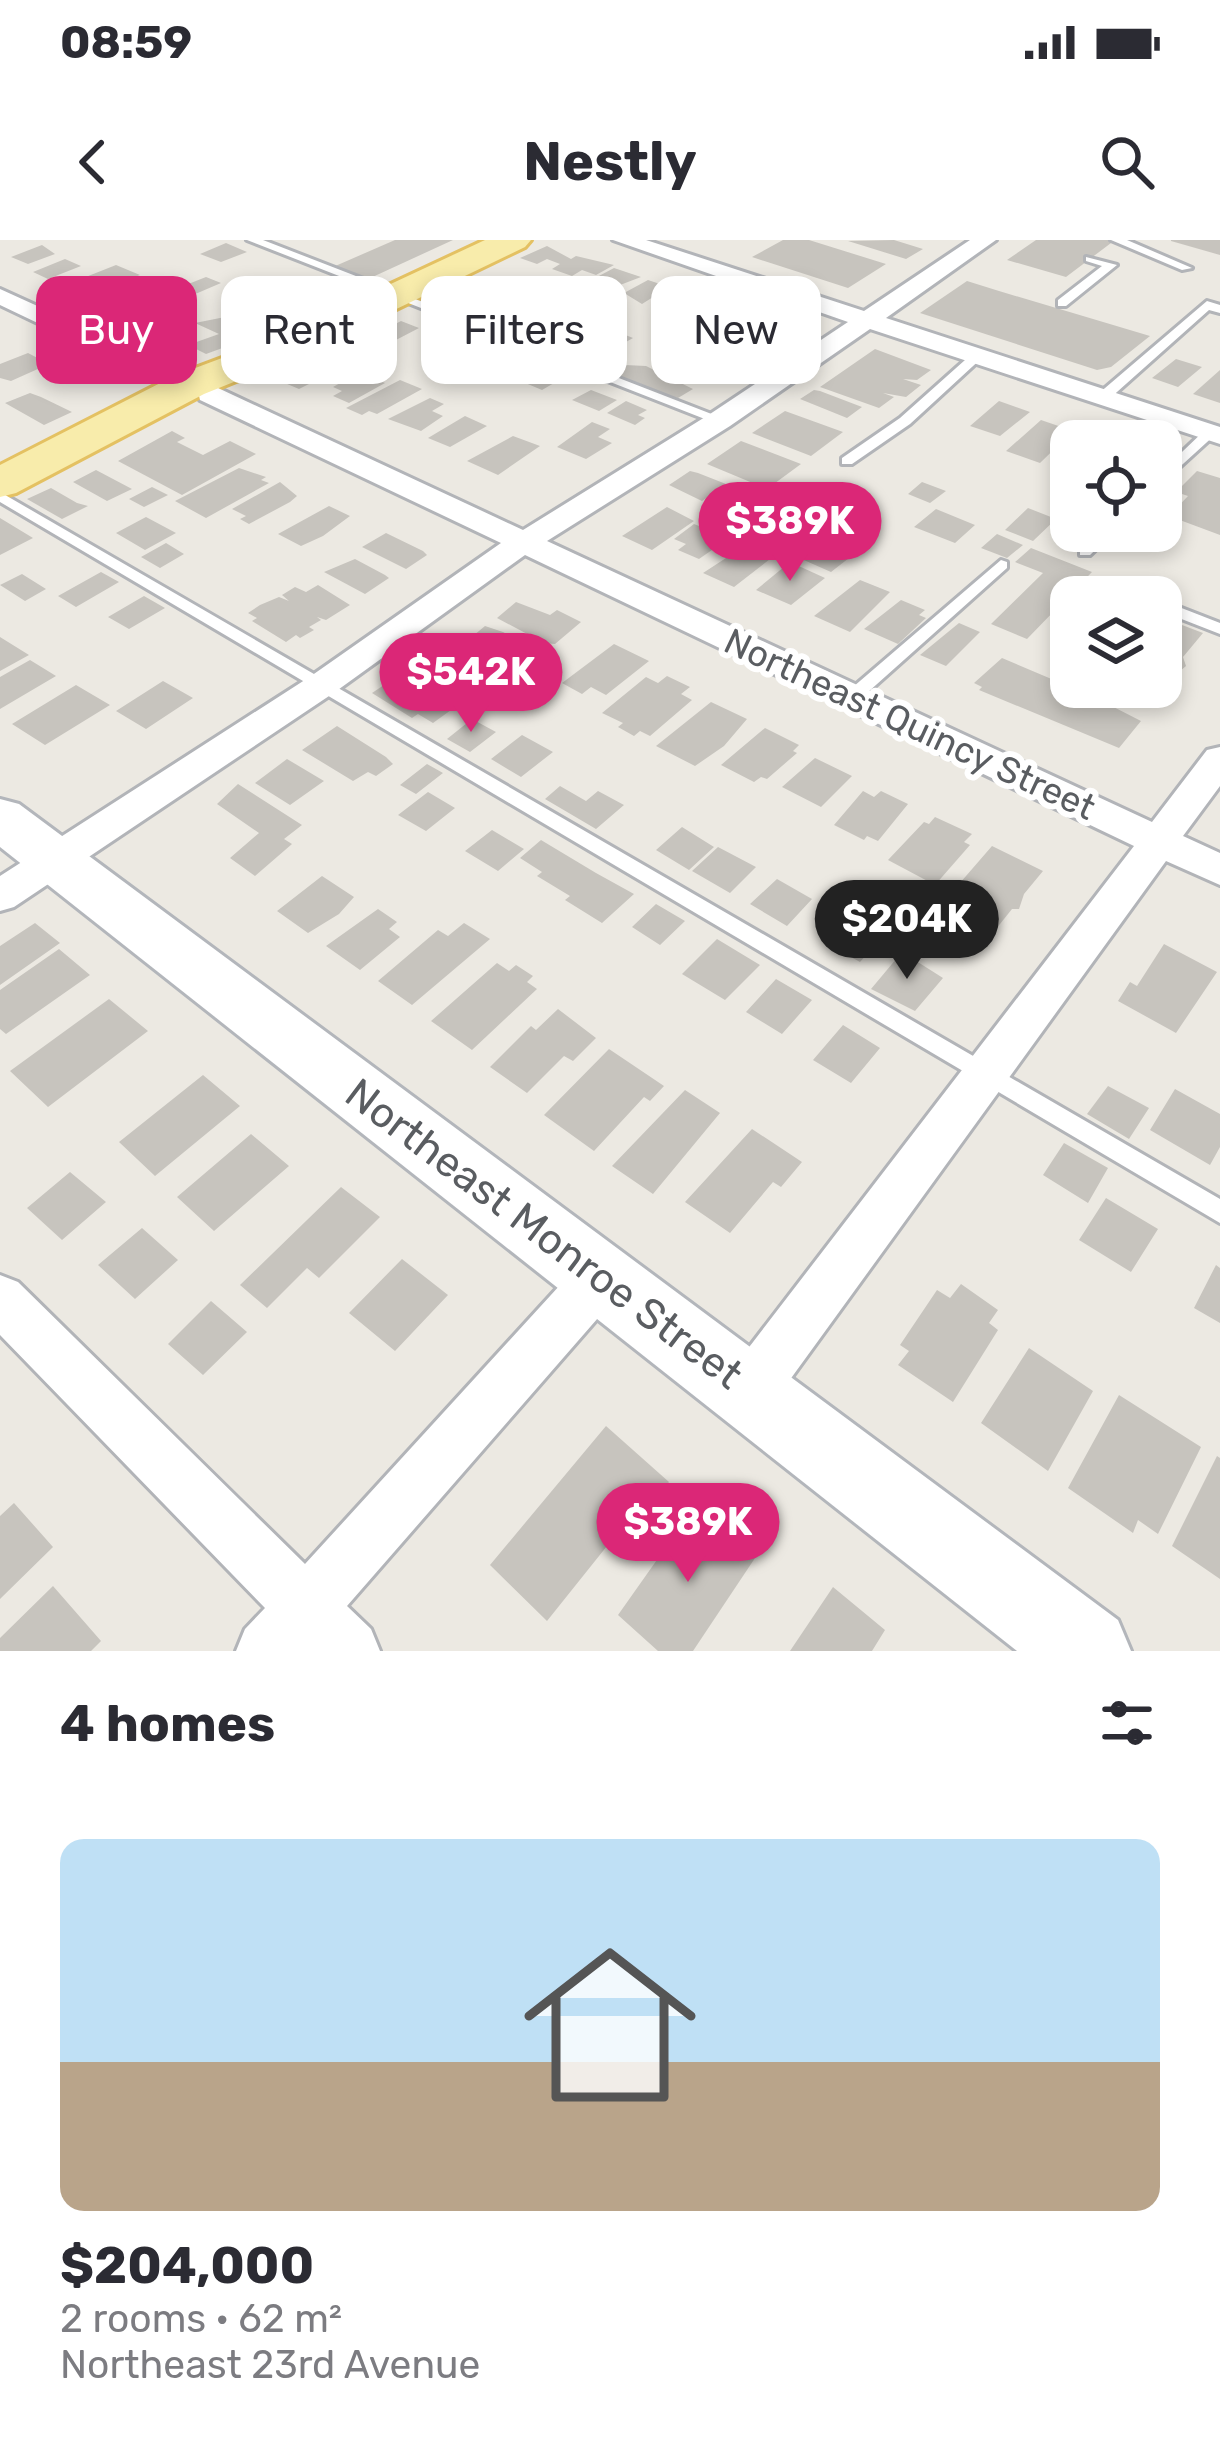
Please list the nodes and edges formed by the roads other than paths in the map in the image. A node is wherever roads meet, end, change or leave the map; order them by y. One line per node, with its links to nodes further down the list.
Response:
1 (253, 240): 8 (lane)
2 (514, 240): 9 (main road)
3 (624, 240): 13 (street)
4 (985, 240): 13 (street)
5 (1117, 240): 7 (lane)
6 (1090, 259): 11 (lane)
7 (1186, 268)
8 (347, 276)
9 (397, 295): 18 (lane)
10 (0, 296): 16 (street, Northeast Quincy Street)
11 (1062, 303)
12 (1220, 309): 17 (lane)
13 (864, 319): 14 (street); 18 (street)
14 (980, 355): 17 (street); 20 (lane)
15 (221, 378): 16 (main road)
16 (199, 389): 22 (main road); 24 (street, Northeast Quincy Street)
17 (1103, 397): 19 (street)
18 (720, 420): 24 (street)
19 (1215, 434): 21 (lane)
20 (847, 461)
21 (1182, 462)
22 (0, 483)
23 (0, 496): 28 (lane)
24 (523, 542): 28 (street); 29 (street, Northeast Quincy Street)
25 (1001, 565): 29 (lane)
26 (1182, 614): 27 (lane)
27 (1220, 629)
28 (323, 683): 34 (street); 35 (lane)
29 (852, 697): 32 (street, Northeast Quincy Street)
30 (1220, 759): 32 (street)
31 (0, 818): 34 (street, Northeast Monroe Street)
32 (1159, 841): 33 (street, Northeast Quincy Street); 35 (street)
33 (1220, 870)
34 (28, 878): 37 (street, Northeast Monroe Street)
35 (986, 1073): 36 (lane); 39 (street)
36 (1220, 1212)
37 (600, 1278): 39 (street, Northeast Monroe Street); 40 (street)
38 (0, 1298): 40 (street)
39 (748, 1391): 43 (street, Northeast Monroe Street)
40 (305, 1606): 41 (street); 42 (street)
41 (267, 1651)
42 (349, 1651)
43 (1088, 1651)

